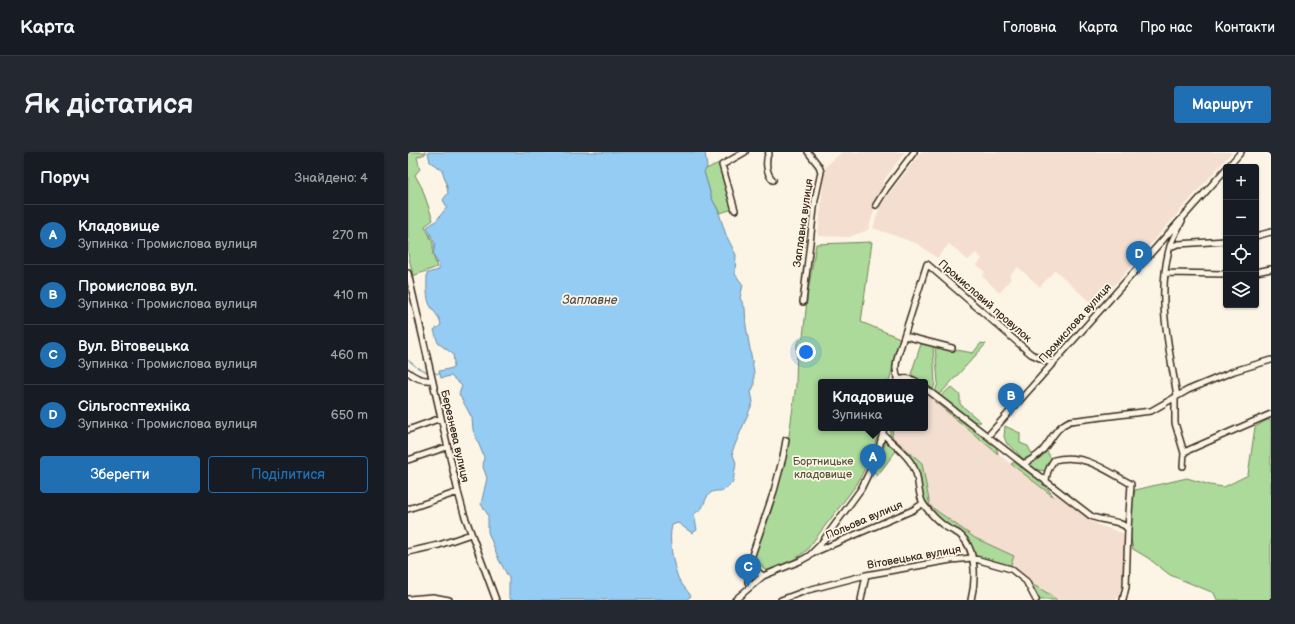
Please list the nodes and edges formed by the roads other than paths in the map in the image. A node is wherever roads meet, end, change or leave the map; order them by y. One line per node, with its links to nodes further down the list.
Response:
1 (745, 152): 10 (street)
2 (769, 152): 8 (street)
3 (808, 152): 23 (street, Заплавна вулиця)
4 (914, 152): 9 (street)
5 (1241, 152): 6 (street, Промислова вулиця)
6 (1230, 164)
7 (1223, 172): 11 (street, Промислова вулиця)
8 (773, 180)
9 (876, 205)
10 (735, 210)
11 (1184, 215): 13 (street); 27 (street, Промислова вулиця)
12 (1271, 232): 14 (street)
13 (1175, 234): 16 (street); 17 (street)
14 (1259, 235)
15 (1223, 241): 16 (street)
16 (1183, 244): 17 (street)
17 (1170, 246): 21 (street)
18 (1271, 269): 19 (street)
19 (1259, 271)
20 (408, 273): 30 (street, Березнева вулиця)
21 (1166, 273): 22 (street); 32 (street)
22 (1223, 274)
23 (803, 302)
24 (905, 336): 25 (street); 27 (street, Промисловий провулок); 29 (street)
25 (952, 348)
26 (1271, 360): 32 (street)
27 (1052, 364): 37 (street, Промислова вулиця)
28 (409, 375): 30 (street)
29 (897, 379)
30 (432, 380): 34 (street, Березнева вулиця)
31 (928, 390): 37 (street)
32 (1176, 397): 40 (street); 42 (street)
33 (1271, 414): 40 (street)
34 (441, 418): 35 (street); 39 (street, Березнева вулиця)
35 (408, 430)
36 (883, 431): 48 (street); 53 (street)
37 (988, 436): 42 (street)
38 (786, 440): 55 (street)
39 (447, 447): 41 (street); 47 (street, Березнева вулиця)
40 (1184, 452): 43 (street)
41 (408, 460)
42 (1023, 464): 44 (street)
43 (1183, 466)
44 (1032, 472): 45 (street); 46 (street)
45 (1046, 475): 46 (street); 50 (street)
46 (1046, 482): 50 (street)
47 (458, 492): 49 (street); 51 (street, Березнева вулиця)
48 (922, 504): 53 (street, Польова вулиця); 54 (street)
49 (408, 508)
50 (1128, 529): 67 (street)
51 (471, 534): 52 (street); 61 (street, Березнева вулиця)
52 (408, 552)
53 (812, 553): 57 (street)
54 (972, 558): 56 (street, Вітовецька вулиця); 65 (street); 66 (street, Вітовецька вулиця)
55 (750, 561): 57 (street); 58 (street)
56 (866, 575): 63 (street, Вітовецька вулиця); 64 (street)
57 (764, 576): 58 (street)
58 (750, 586): 62 (street)
59 (408, 599): 60 (street)
60 (449, 600)
61 (496, 600)
62 (735, 600)
63 (781, 600)
64 (861, 600)
65 (971, 600)
66 (1036, 600)
67 (1123, 600)

